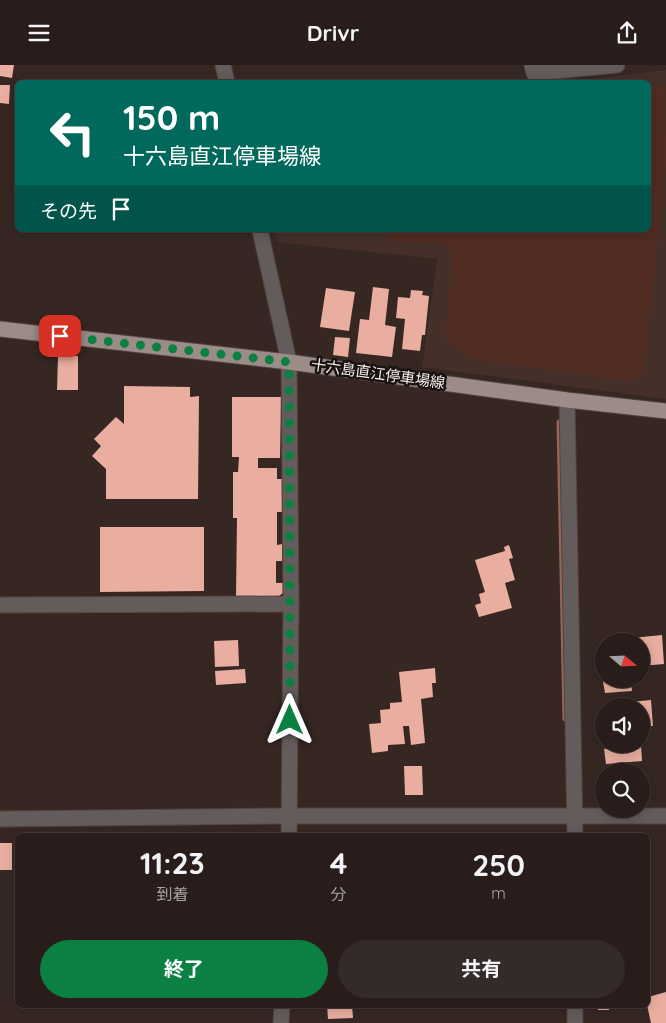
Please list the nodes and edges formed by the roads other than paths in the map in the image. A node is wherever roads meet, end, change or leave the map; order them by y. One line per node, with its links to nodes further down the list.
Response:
1 (224, 65): 4 (street)
2 (532, 65): 3 (street)
3 (618, 65)
4 (226, 80)
5 (260, 232): 7 (street)
6 (0, 329): 7 (main road, 十六島直江停車場線)
7 (289, 362): 8 (main road, 十六島直江停車場線); 10 (street)
8 (567, 399): 9 (main road, 十六島直江停車場線); 12 (street)
9 (666, 411)
10 (290, 604): 11 (street); 13 (street)
11 (0, 605)
12 (576, 815): 13 (street); 14 (street); 17 (street)
13 (289, 816): 15 (street); 16 (street)
14 (666, 816)
15 (0, 819)
16 (289, 833)
17 (576, 833)
18 (282, 1008): 20 (street)
19 (576, 1008): 21 (street)
20 (281, 1023)
21 (576, 1023)

